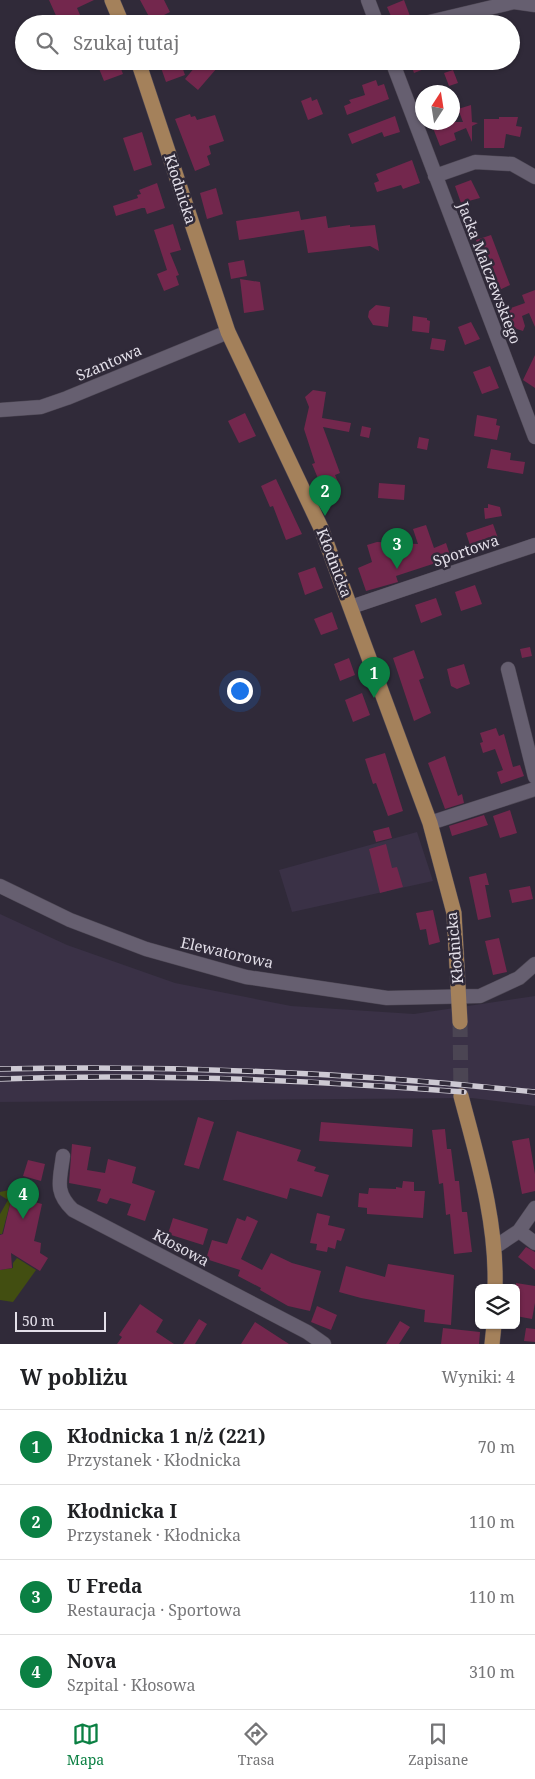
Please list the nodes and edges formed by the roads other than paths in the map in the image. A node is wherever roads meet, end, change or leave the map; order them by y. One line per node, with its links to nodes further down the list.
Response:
1 (112, 0): 4 (main road)
2 (368, 0): 5 (street)
3 (535, 5): 6 (street)
4 (118, 15)
5 (374, 15)
6 (459, 15)
7 (141, 70): 11 (main road, Kłodnicka)
8 (395, 70): 9 (street, Jacka Malczewskiego)
9 (435, 176): 10 (street); 13 (street, Jacka Malczewskiego)
10 (535, 177)
11 (228, 332): 12 (street, Szantowa); 15 (main road, Kłodnicka)
12 (0, 410)
13 (535, 437)
14 (535, 545): 15 (street, Sportowa)
15 (351, 607): 19 (main road, Kłodnicka)
16 (508, 669): 17 (street)
17 (535, 777)
18 (535, 789): 19 (street)
19 (430, 823): 22 (main road, Kłodnicka)
20 (0, 886): 22 (street, Elewatorowa)
21 (535, 964): 22 (street, Elewatorowa)
22 (459, 996): 23 (main road, Kłodnicka)
23 (460, 1022)
24 (461, 1096): 29 (main road)
25 (63, 1156): 32 (street, Kłosowa)
26 (535, 1208): 27 (street)
27 (519, 1231): 28 (street); 29 (street)
28 (535, 1243)
29 (495, 1247): 30 (main road)
30 (495, 1284)
31 (494, 1329): 33 (main road)
32 (324, 1344)
33 (492, 1344)

